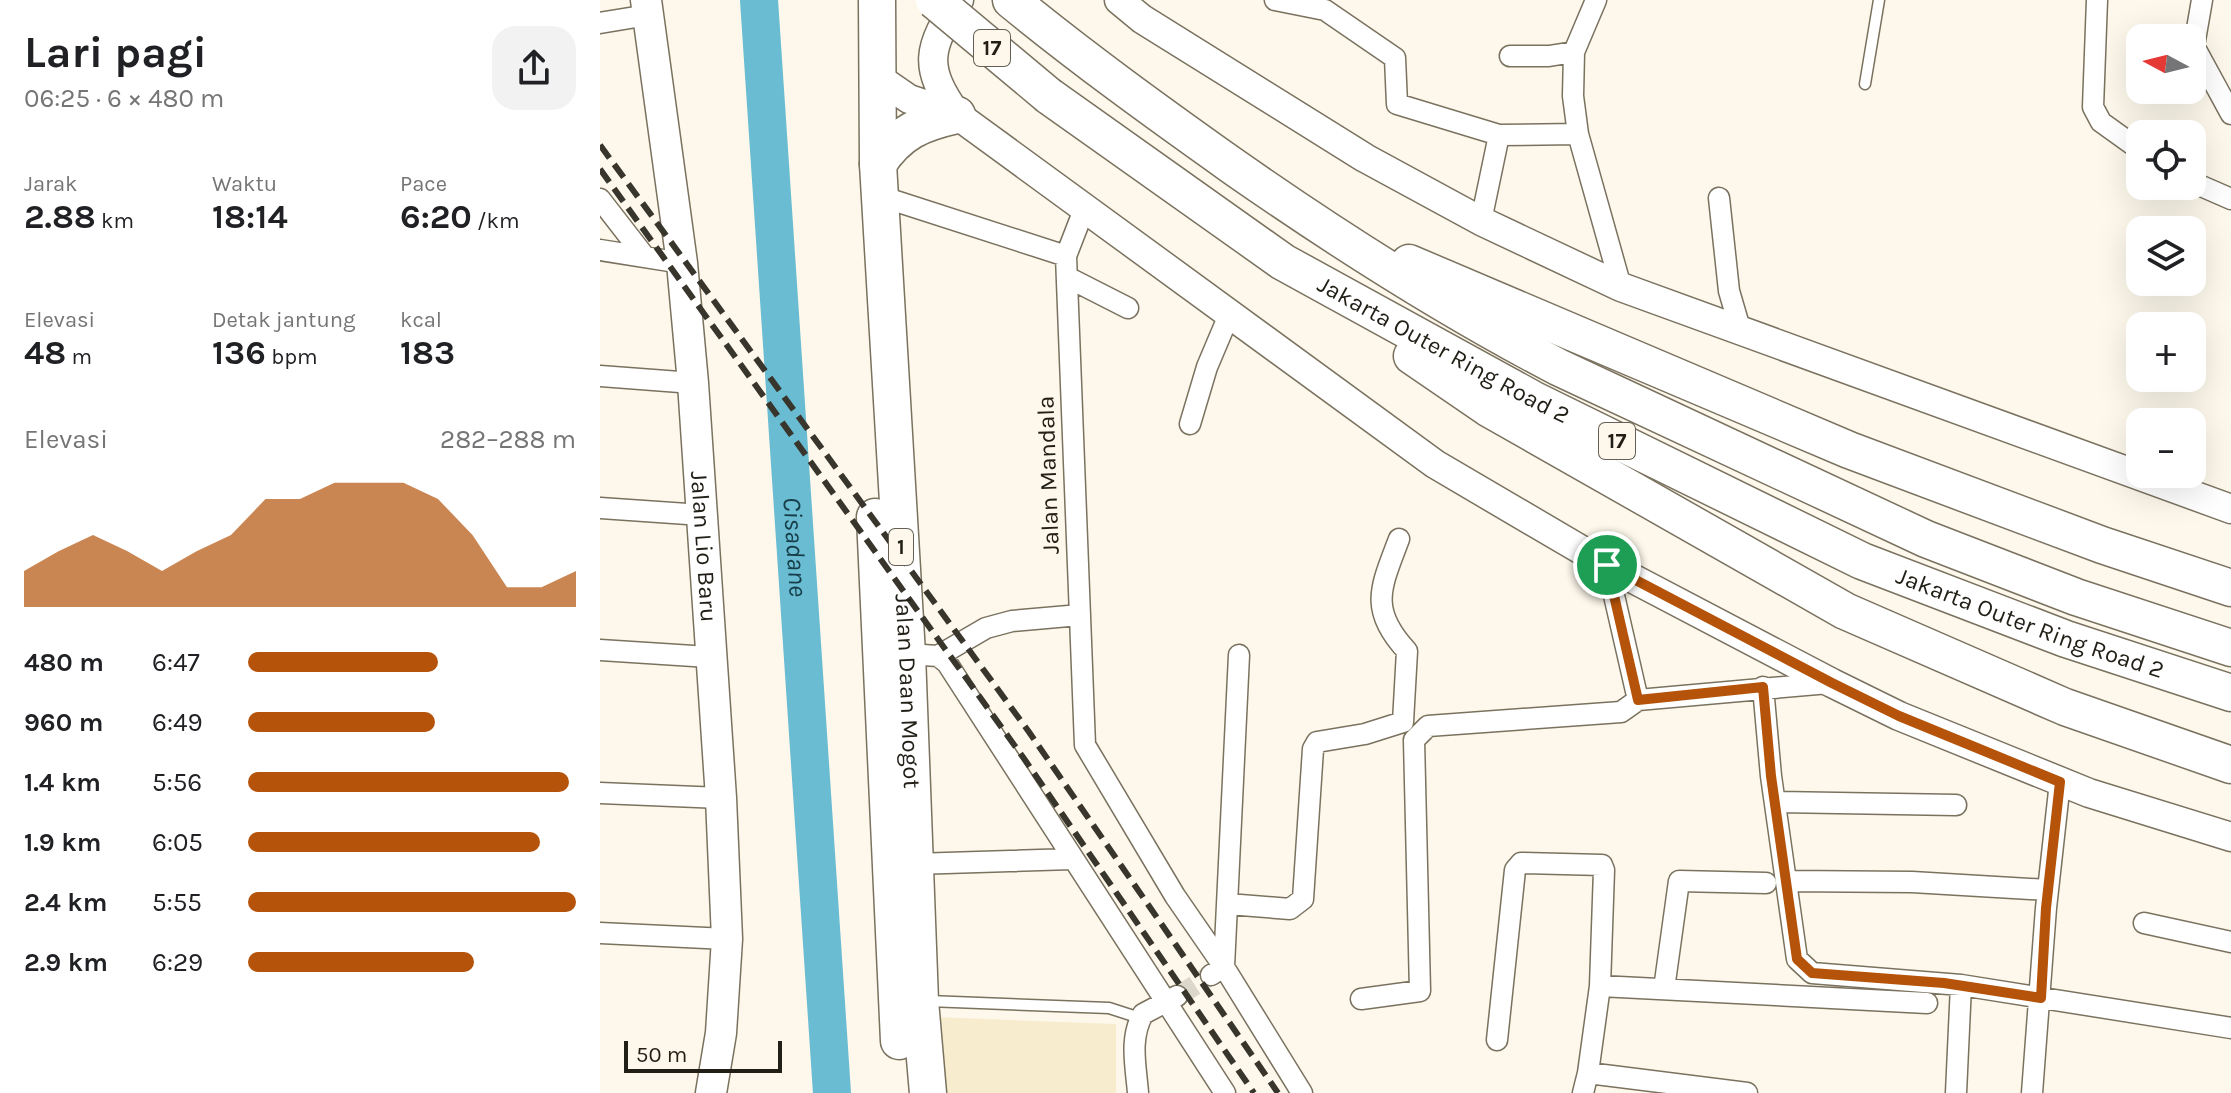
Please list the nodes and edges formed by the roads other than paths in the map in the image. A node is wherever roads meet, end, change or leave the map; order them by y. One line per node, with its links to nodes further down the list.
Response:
1 (853, 0): 90 (highway, Jalan Daan Mogot / 1)
2 (877, 0): 16 (highway, Jalan Daan Mogot / 1)
3 (934, 0): 34 (highway, Jakarta Outer Ring Road 2 / 17, bridge)
4 (959, 0): 19 (main road)
5 (1011, 0): 29 (highway, Jakarta Outer Ring Road 2 / 17)
6 (1119, 0): 30 (main road)
7 (1275, 0): 21 (street)
8 (1596, 0): 14 (street)
9 (1879, 0): 17 (lane)
10 (2097, 0): 22 (street)
11 (2202, 0): 18 (street)
12 (647, 8): 13 (street); 35 (main road, Jalan Lio Baru)
13 (600, 23)
14 (1574, 52): 15 (street); 20 (street)
15 (1510, 56)
16 (877, 77): 19 (main road); 23 (highway, Jalan Daan Mogot / 1)
17 (1865, 84)
18 (2231, 114)
19 (957, 115): 23 (highway); 28 (main road)
20 (1578, 134): 21 (street); 37 (street)
21 (1499, 135): 30 (street)
22 (2126, 140)
23 (879, 180): 32 (street); 53 (highway, Jalan Daan Mogot / 1)
24 (2206, 188): 27 (street)
25 (1719, 198): 40 (street)
26 (600, 199): 33 (street)
27 (2231, 199)
28 (1085, 207): 32 (street, Jalan Mandala); 39 (main road)
29 (1312, 221): 49 (highway); 51 (highway, Jakarta Outer Ring Road 2 / 17)
30 (1481, 221): 37 (main road)
31 (600, 250): 33 (street)
32 (1066, 256): 36 (street, Jalan Mandala)
33 (645, 257): 35 (street)
34 (1283, 262): 58 (highway, Jakarta Outer Ring Road 2 / 17); 60 (highway)
35 (682, 263): 42 (main road, Jalan Lio Baru)
36 (1067, 277): 38 (street); 50 (street, Jalan Mandala)
37 (1621, 287): 40 (main road)
38 (1128, 308)
39 (1229, 315): 43 (street); 48 (main road)
40 (1741, 332): 45 (main road)
41 (600, 376): 42 (street)
42 (693, 383): 46 (main road, Jalan Lio Baru)
43 (1190, 424)
44 (600, 508): 46 (street)
45 (2231, 509)
46 (702, 515): 55 (main road, Jalan Lio Baru)
47 (1399, 539): 71 (street)
48 (1607, 565): 56 (main road); 59 (street)
49 (2231, 588)
50 (1080, 615): 53 (street); 76 (street, Jalan Mandala)
51 (2231, 648)
52 (600, 650): 55 (street)
53 (923, 655): 67 (street); 68 (highway, Jalan Daan Mogot / 1)
54 (1239, 655): 71 (street)
55 (709, 657): 63 (main road, Jalan Lio Baru)
56 (1832, 683): 57 (street); 61 (main road)
57 (1763, 687): 59 (street); 64 (street)
58 (2231, 693)
59 (1638, 700): 81 (street)
60 (2231, 765)
61 (2060, 782): 66 (main road); 70 (street)
62 (600, 793): 63 (street)
63 (721, 798): 74 (main road, Jalan Lio Baru)
64 (1775, 802): 65 (street); 69 (street)
65 (1956, 805)
66 (2231, 837)
67 (1072, 859): 68 (street); 82 (street)
68 (914, 864): 83 (highway, Jalan Daan Mogot / 1)
69 (1777, 882): 70 (street); 77 (street); 79 (street)
70 (2048, 890): 80 (street)
71 (1228, 904): 76 (street)
72 (2144, 923): 75 (street)
73 (600, 933): 74 (street)
74 (727, 939): 89 (main road, Jalan Lio Baru)
75 (2231, 942)
76 (1217, 971): 94 (street)
77 (1961, 985): 80 (street); 96 (street)
78 (1600, 986): 79 (street); 87 (street); 88 (street)
79 (1664, 989): 84 (street)
80 (2041, 998): 86 (street); 97 (street)
81 (1361, 999)
82 (1172, 1000): 85 (street); 93 (street)
83 (920, 1001): 85 (lane); 91 (highway, Jalan Daan Mogot / 1)
84 (1927, 1003)
85 (1140, 1018): 92 (street)
86 (2231, 1028)
87 (1497, 1040)
88 (1586, 1083): 95 (street)
89 (711, 1093)
90 (903, 1093)
91 (928, 1093)
92 (1138, 1093)
93 (1225, 1093)
94 (1302, 1093)
95 (1747, 1093)
96 (1956, 1093)
97 (2032, 1093)

